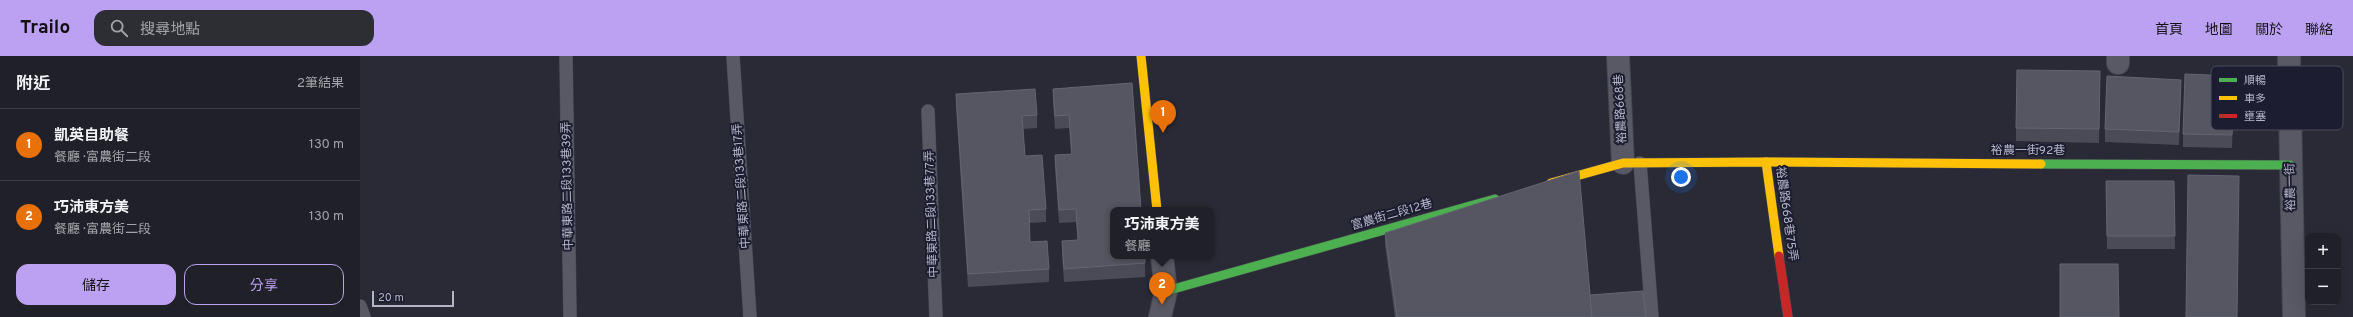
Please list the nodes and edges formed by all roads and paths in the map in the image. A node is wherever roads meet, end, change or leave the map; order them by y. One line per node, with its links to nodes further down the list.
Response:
1 (566, 56): 19 (lane, 中華東路二段133巷39弄)
2 (733, 56): 20 (lane, 中華東路二段133巷17弄)
3 (1141, 56): 14 (street)
4 (1618, 56): 10 (street, 裕農路668巷)
5 (2289, 56): 6 (street, 裕農一街)
6 (2289, 66)
7 (928, 111): 21 (lane, 中華東路二段133巷77弄)
8 (2290, 130): 11 (street, 裕農一街)
9 (1766, 162): 10 (street, 裕農路668巷75弄); 11 (street, 裕農一街92巷); 24 (street, 裕農路668巷75弄)
10 (1632, 163): 12 (street); 23 (lane)
11 (2290, 165): 25 (street, 裕農一街)
12 (1540, 186)
13 (1502, 197): 16 (street, 富農街二段12巷)
14 (1157, 207)
15 (1162, 259): 16 (street)
16 (1166, 291): 22 (street)
17 (360, 306): 18 (lane)
18 (364, 317)
19 (570, 317)
20 (750, 317)
21 (936, 317)
22 (1160, 317)
23 (1652, 317)
24 (1788, 317)
25 (2294, 317)

